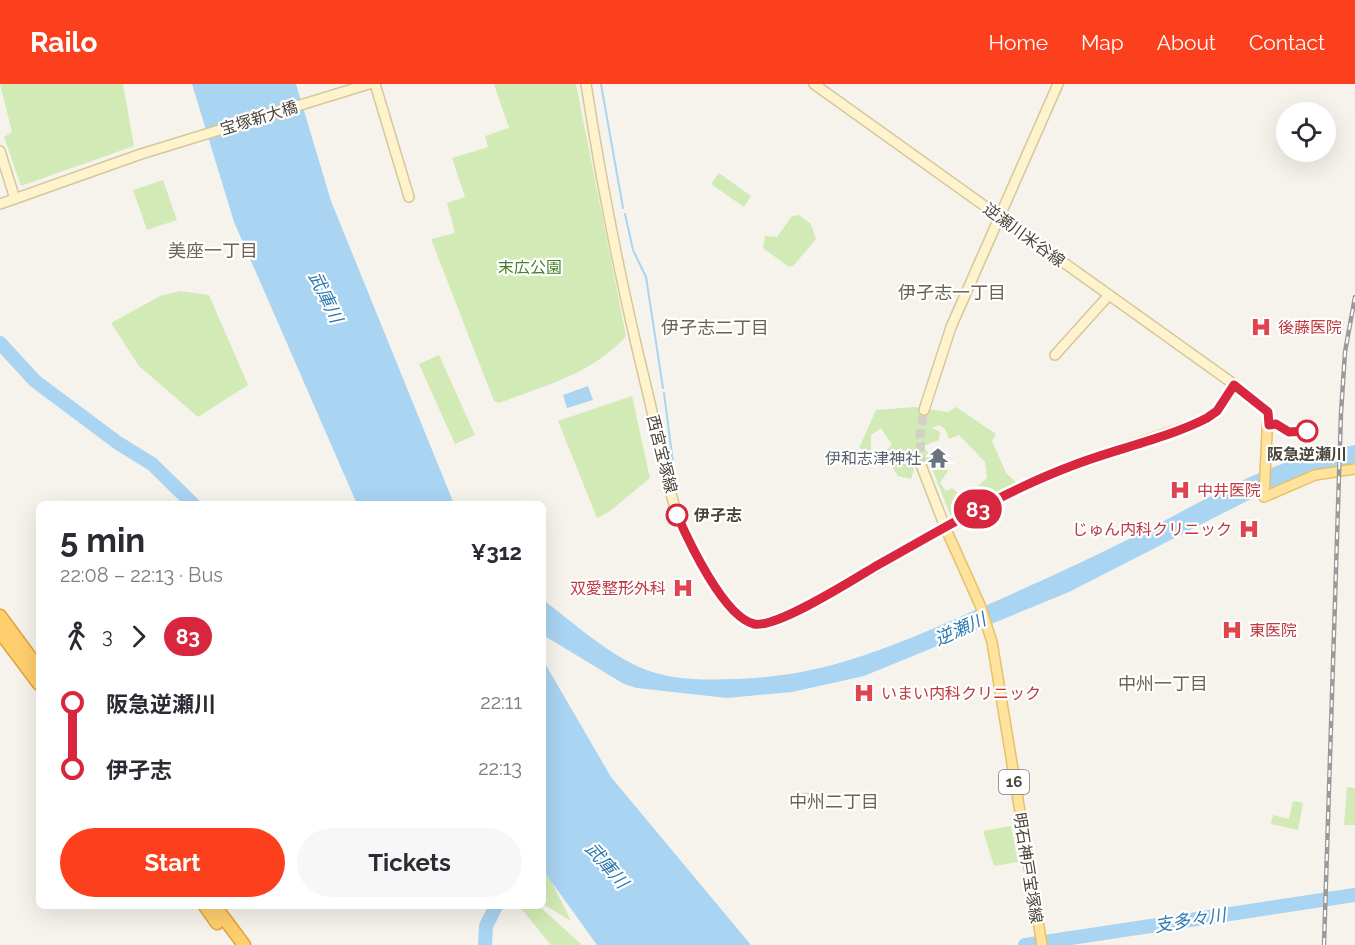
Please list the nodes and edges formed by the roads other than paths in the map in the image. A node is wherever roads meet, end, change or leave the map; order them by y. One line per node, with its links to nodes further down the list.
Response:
1 (369, 84): 8 (street, 宝塚新大橋)
2 (375, 84): 7 (street)
3 (586, 84): 17 (street, 西宮宝塚線)
4 (814, 84): 10 (street, 逆瀬川米谷線)
5 (1058, 84): 10 (street)
6 (0, 151): 8 (street)
7 (409, 197)
8 (15, 199): 9 (street, 宝塚新大橋)
9 (0, 204)
10 (999, 218): 11 (street, 逆瀬川米谷線); 14 (street)
11 (1109, 295): 12 (street); 13 (street, 逆瀬川米谷線)
12 (1055, 354)
13 (1234, 385): 16 (main road); 17 (main road)
14 (924, 410)
15 (921, 465): 17 (street)
16 (1355, 469)
17 (945, 527): 24 (main road, 明石神戸宝塚線 / 16)
18 (0, 616): 20 (highway)
19 (0, 632): 21 (highway)
20 (36, 665)
21 (36, 680)
22 (207, 909): 25 (highway)
23 (217, 909): 26 (highway)
24 (1041, 941)
25 (234, 945)
26 (244, 945)

